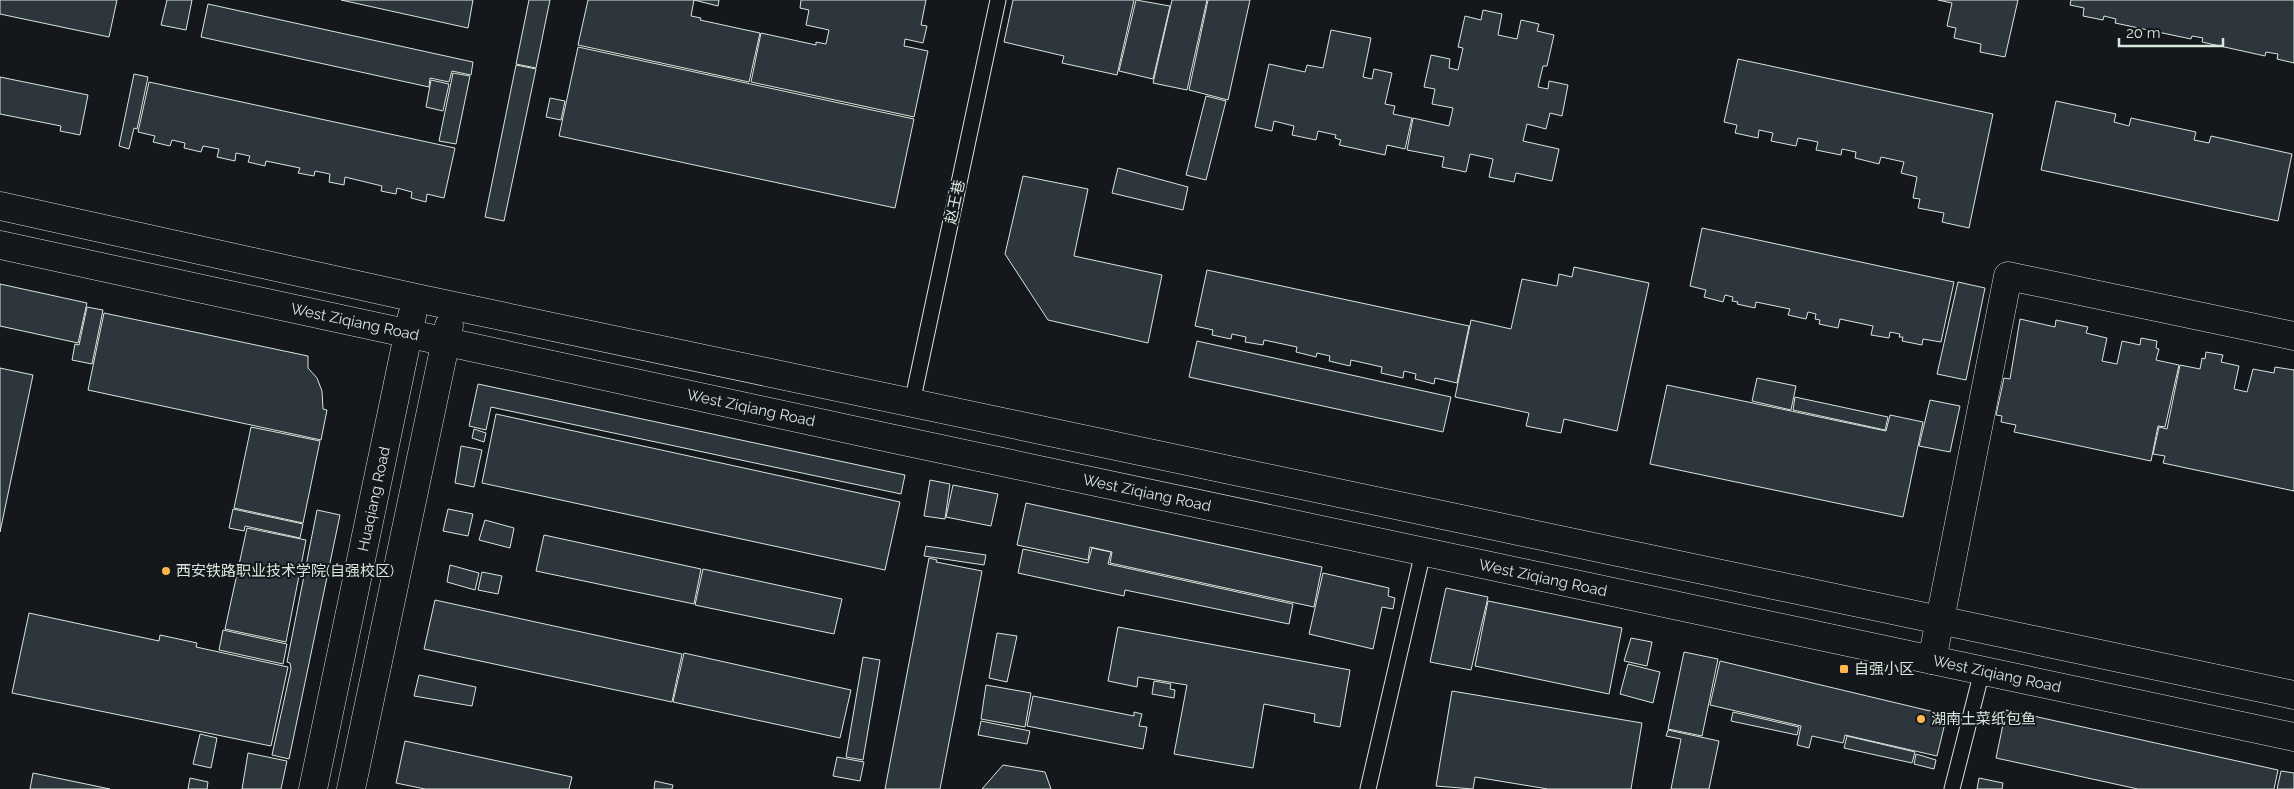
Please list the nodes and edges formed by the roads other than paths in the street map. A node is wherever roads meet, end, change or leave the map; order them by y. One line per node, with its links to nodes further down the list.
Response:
1 (998, 0): 9 (lane, 赵王巷)
2 (0, 206): 4 (main road)
3 (0, 244): 6 (main road, West Ziqiang Road)
4 (416, 298): 5 (main road); 6 (main road, Huaqiang Road)
5 (453, 305): 8 (main road); 9 (main road)
6 (408, 333): 8 (main road, West Ziqiang Road); 16 (main road, Huaqiang Road)
7 (2294, 336): 11 (main road)
8 (446, 342): 10 (main road, West Ziqiang Road); 17 (main road)
9 (912, 403): 11 (main road)
10 (1423, 552): 12 (main road, West Ziqiang Road); 18 (lane)
11 (1940, 621): 12 (main road); 14 (main road)
12 (1932, 660): 13 (main road, West Ziqiang Road)
13 (1982, 671): 15 (main road, West Ziqiang Road); 19 (lane)
14 (2294, 695)
15 (2294, 738)
16 (313, 789)
17 (352, 789)
18 (1368, 789)
19 (1952, 789)

